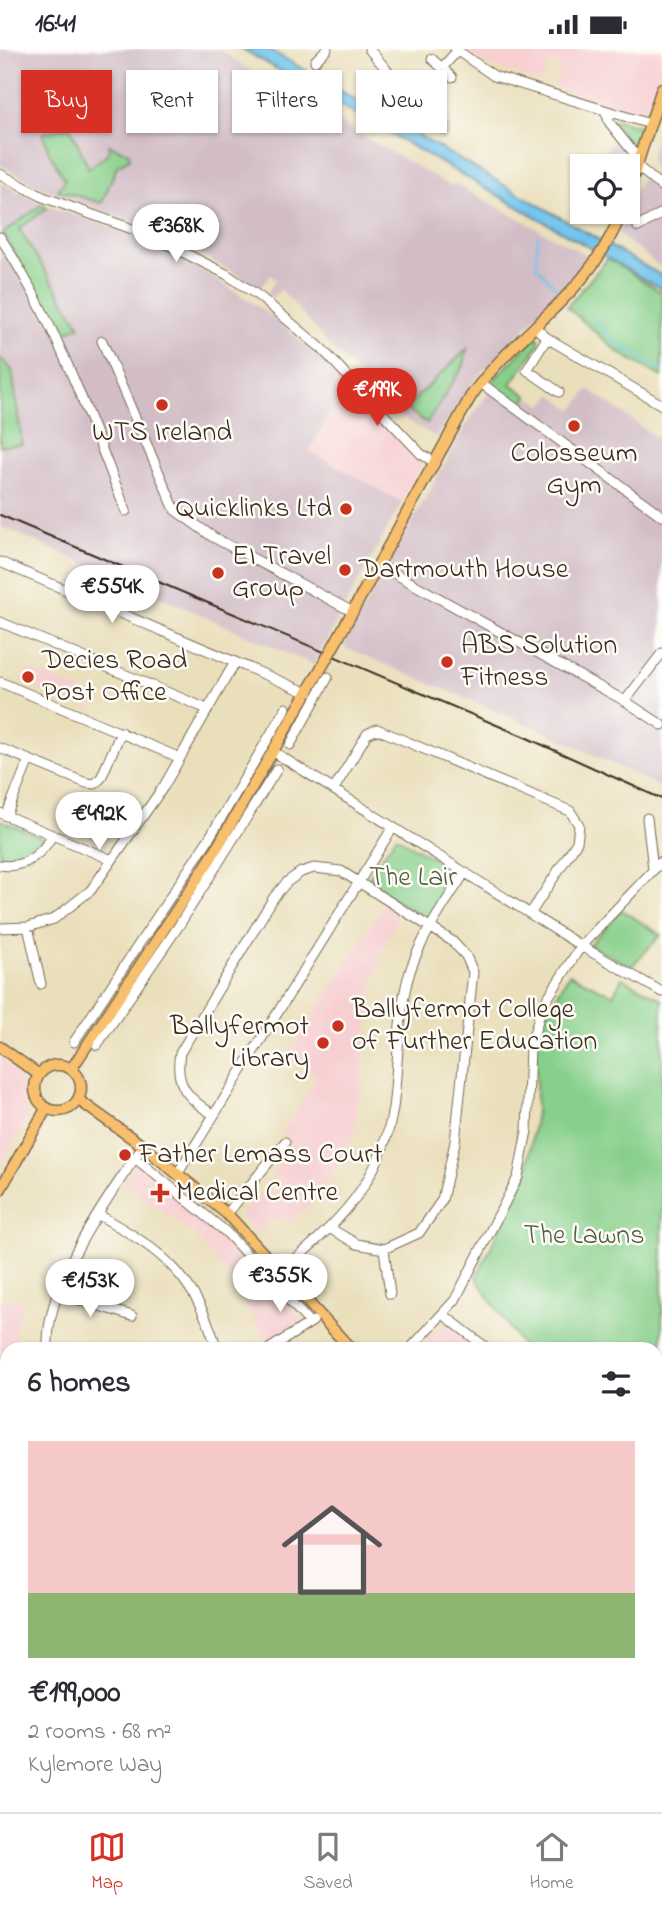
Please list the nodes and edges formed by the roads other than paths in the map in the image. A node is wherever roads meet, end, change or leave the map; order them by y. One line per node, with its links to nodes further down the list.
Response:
1 (327, 49): 5 (street)
2 (369, 49): 7 (street)
3 (456, 50): 6 (street); 10 (street)
4 (432, 59): 6 (street)
5 (315, 61)
6 (442, 68): 8 (street)
7 (387, 70)
8 (452, 77)
9 (662, 89): 11 (main road)
10 (606, 112): 11 (street); 12 (street)
11 (650, 124): 13 (main road)
12 (633, 152)
13 (640, 156)
14 (640, 169): 16 (street)
15 (0, 174): 27 (street)
16 (662, 187)
17 (662, 212): 19 (street)
18 (616, 224): 21 (main road)
19 (638, 227)
20 (0, 237): 28 (street)
21 (536, 328): 22 (street); 24 (main road)
22 (547, 338): 25 (street); 26 (street)
23 (102, 341): 32 (street)
24 (481, 383): 27 (main road); 29 (street)
25 (559, 392)
26 (662, 405)
27 (434, 462): 31 (main road)
28 (126, 511)
29 (662, 516)
30 (0, 562): 35 (street)
31 (379, 565): 32 (main road); 39 (street)
32 (353, 612): 36 (main road, bridge)
33 (0, 622): 41 (street)
34 (662, 653): 39 (street)
35 (235, 662): 38 (street); 41 (street)
36 (323, 679): 38 (main road); 44 (street)
37 (0, 682): 43 (street)
38 (308, 693): 44 (main road)
39 (625, 701): 42 (street)
40 (286, 708): 55 (street)
41 (207, 709): 47 (street)
42 (662, 725)
43 (121, 732): 47 (street); 48 (street)
44 (290, 738): 46 (main road)
45 (0, 748): 48 (street)
46 (274, 752): 50 (street); 55 (main road)
47 (180, 758): 56 (street)
48 (29, 760): 51 (street)
49 (277, 769): 62 (street)
50 (334, 789): 53 (street); 63 (street)
51 (3, 815): 54 (street)
52 (647, 818): 59 (street)
53 (393, 827): 60 (street); 61 (street)
54 (52, 836): 56 (street); 58 (street)
55 (206, 855): 62 (main road); 64 (street)
56 (112, 860): 66 (street)
57 (662, 861): 59 (street)
58 (0, 865)
59 (653, 869): 69 (street)
60 (465, 872): 63 (street); 65 (street)
61 (359, 882): 65 (street); 80 (street); 80 (street)
62 (201, 883): 68 (main road); 70 (street)
63 (530, 914): 69 (street)
64 (152, 926): 68 (street); 73 (street)
65 (431, 926): 88 (street); 89 (street)
66 (28, 927): 67 (street); 71 (street)
67 (0, 928)
68 (162, 933): 70 (main road)
69 (581, 946): 72 (street); 95 (street)
70 (150, 960): 74 (street); 76 (main road)
71 (41, 984)
72 (660, 987)
73 (74, 1042)
74 (97, 1045)
75 (0, 1047): 77 (main road)
76 (72, 1068): 77 (main road); 78 (main road)
77 (37, 1074): 79 (main road)
78 (80, 1101): 79 (main road); 82 (main road)
79 (46, 1109): 85 (main road)
80 (214, 1115): 84 (street)
81 (285, 1142): 86 (street)
82 (143, 1146): 83 (street); 84 (main road)
83 (135, 1158): 87 (street); 96 (street)
84 (177, 1173): 86 (main road)
85 (0, 1190)
86 (227, 1214): 90 (main road)
87 (99, 1215): 91 (street); 98 (street)
88 (331, 1229): 89 (street); 90 (street)
89 (384, 1249): 92 (street)
90 (281, 1272): 94 (main road)
91 (57, 1293): 93 (street); 97 (street)
92 (390, 1294)
93 (132, 1315)
94 (320, 1315): 96 (street); 100 (main road)
95 (444, 1315): 101 (street); 102 (street)
96 (310, 1323): 99 (street)
97 (49, 1342)
98 (215, 1342)
99 (280, 1342)
100 (345, 1342)
101 (418, 1342)
102 (479, 1342)

